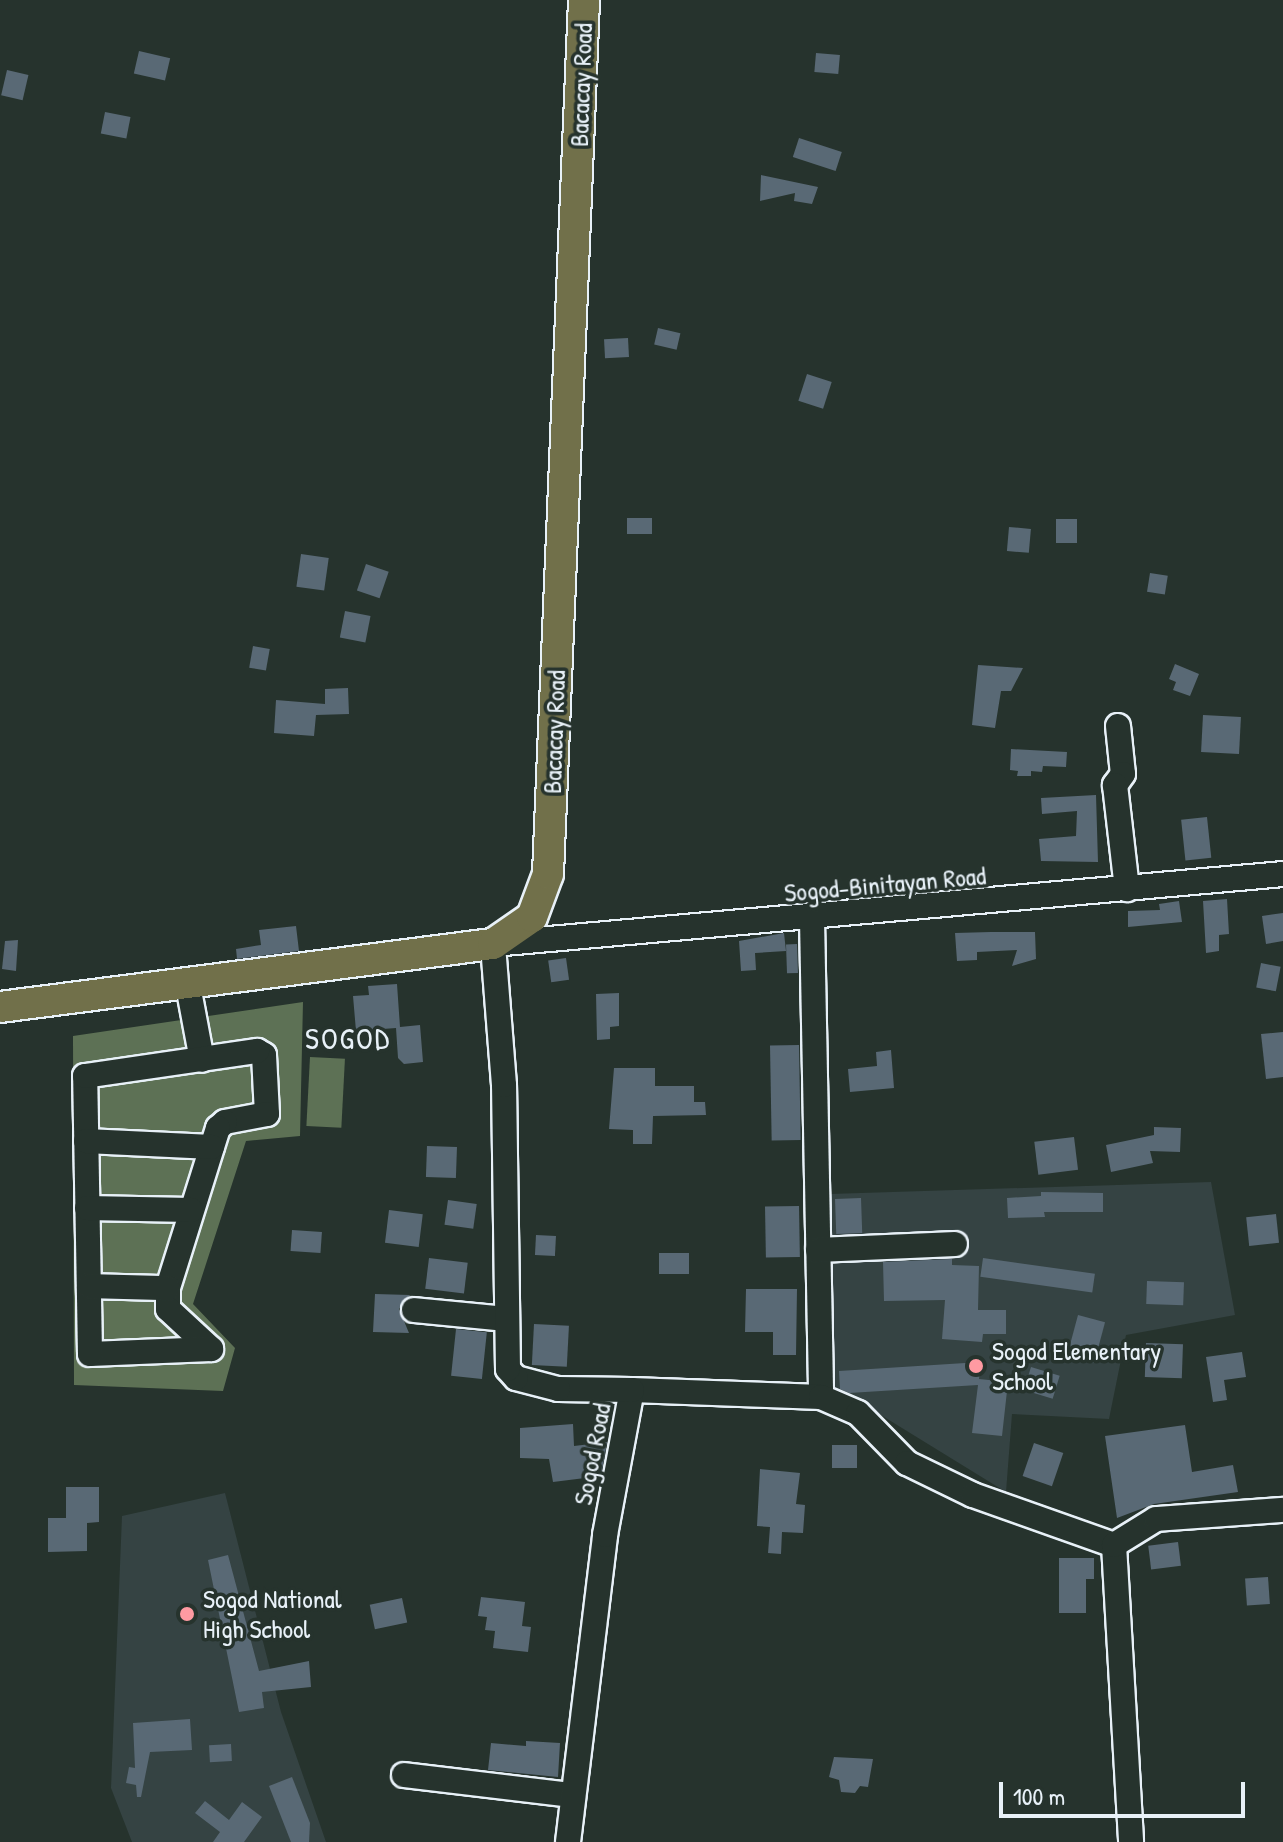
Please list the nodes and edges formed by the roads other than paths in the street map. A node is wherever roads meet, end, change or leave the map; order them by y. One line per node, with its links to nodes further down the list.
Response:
1 (584, 0): 5 (main road, Bacacay Road)
2 (1118, 726): 4 (street)
3 (1283, 874): 4 (street, Sogod-Binitayan Road)
4 (1127, 889): 6 (street, Sogod-Binitayan Road)
5 (541, 898): 7 (street); 8 (main road, Bacacay Road)
6 (812, 919): 7 (street, Sogod-Binitayan Road); 17 (street)
7 (564, 940): 8 (street, Sogod-Binitayan Road)
8 (493, 944): 9 (main road, Bacacay Road); 21 (street, Sogod Road)
9 (187, 980): 10 (main road, Bacacay Road); 11 (street)
10 (0, 1007)
11 (202, 1060): 12 (street); 13 (street)
12 (86, 1141): 13 (street); 14 (street)
13 (212, 1147): 15 (street)
14 (87, 1208): 15 (street); 18 (street)
15 (191, 1210): 19 (street)
16 (955, 1244): 17 (street)
17 (818, 1250): 23 (street)
18 (89, 1286): 19 (street); 19 (street)
19 (168, 1288)
20 (414, 1310): 21 (street)
21 (505, 1319): 22 (street, Sogod Road)
22 (632, 1390): 23 (street); 27 (street, Sogod Road)
23 (821, 1397): 25 (street)
24 (1283, 1510): 25 (street)
25 (1114, 1545): 29 (street)
26 (404, 1775): 27 (street)
27 (571, 1795): 28 (street, Sogod Road)
28 (568, 1842)
29 (1131, 1842)

